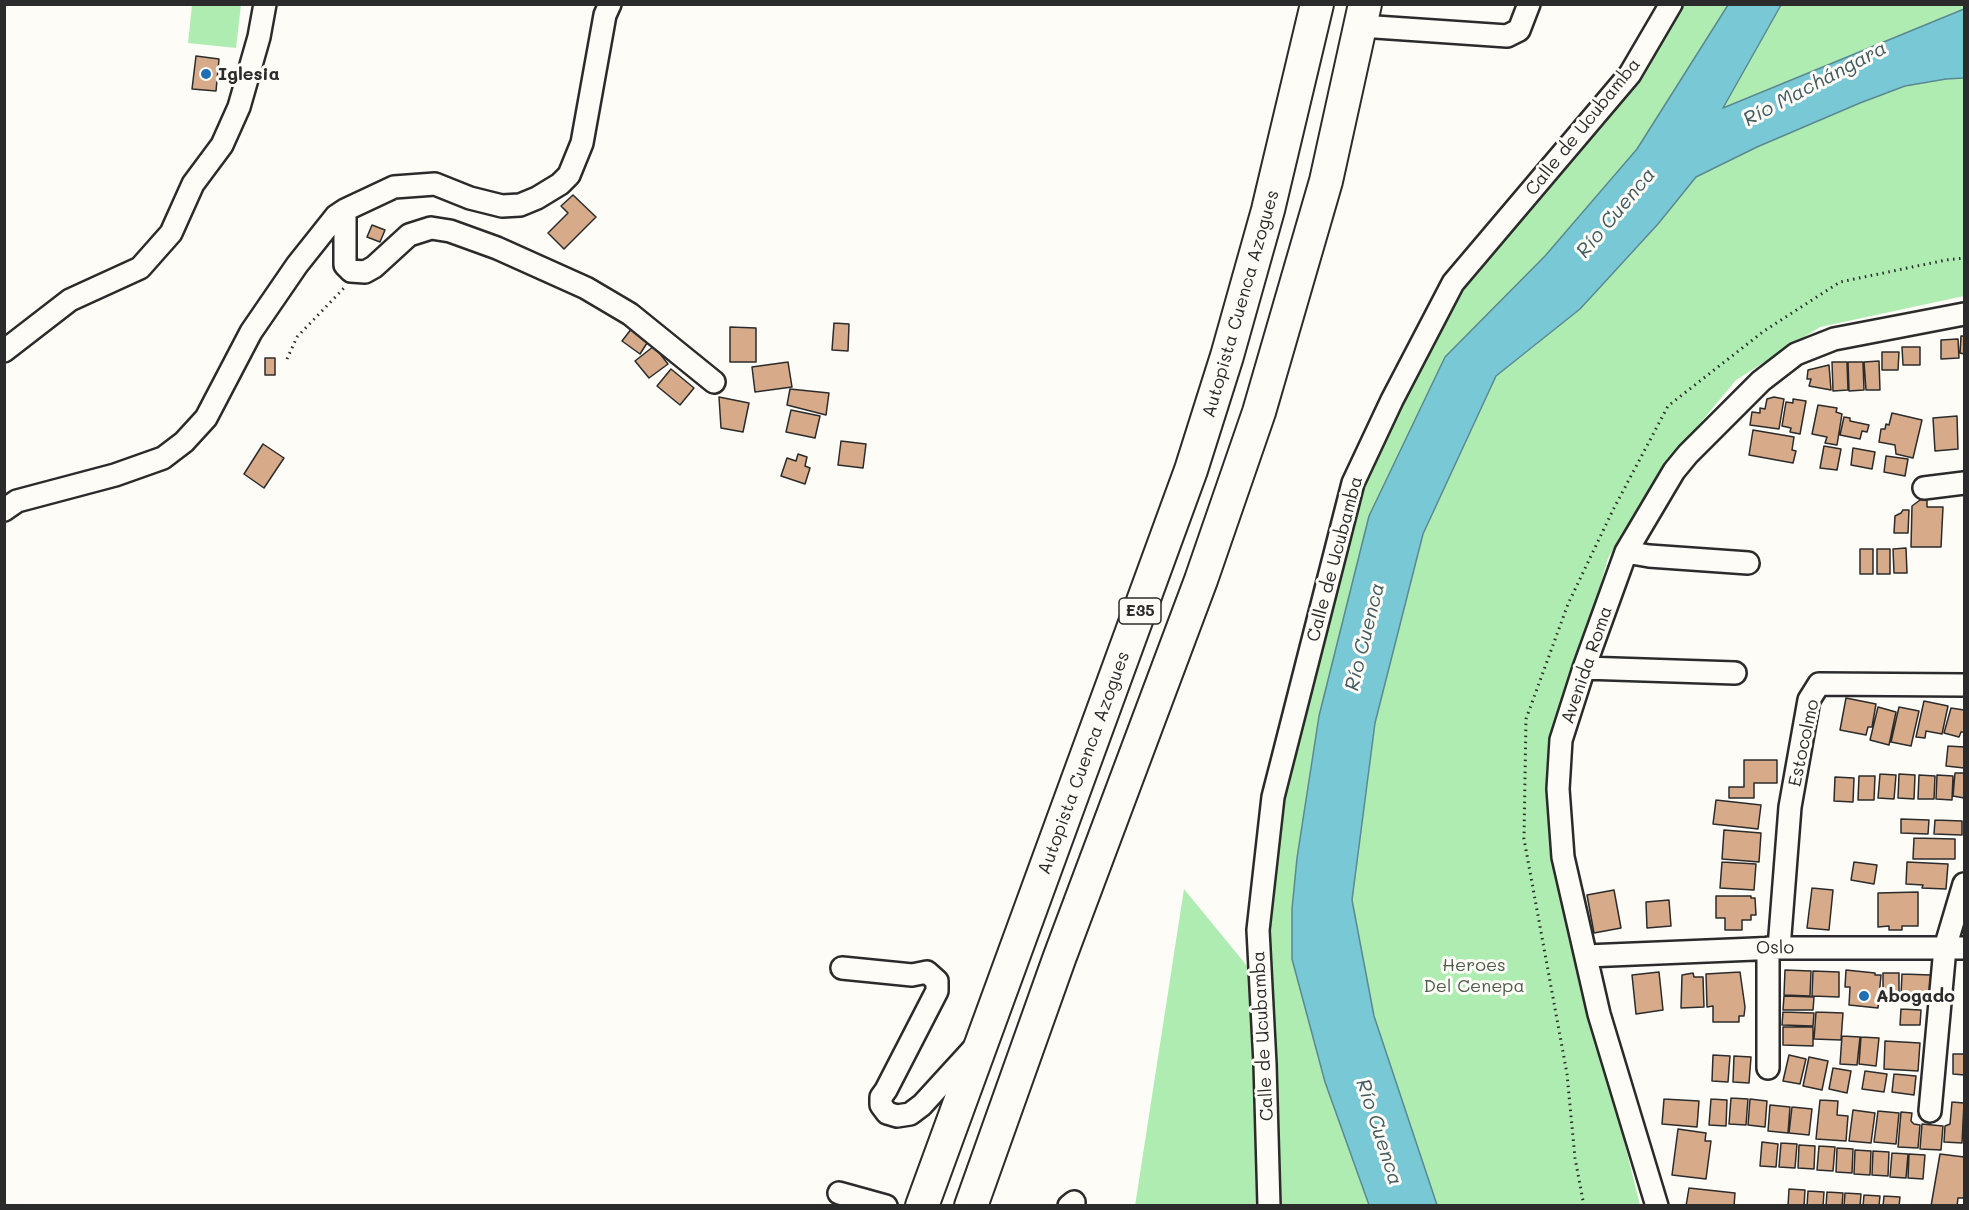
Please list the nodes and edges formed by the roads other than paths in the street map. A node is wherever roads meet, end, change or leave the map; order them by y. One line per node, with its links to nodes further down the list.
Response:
1 (265, 4): 9 (street)
2 (610, 4): 7 (street)
3 (1317, 4): 24 (highway, Autopista Cuenca Azogues / E35)
4 (1529, 4): 6 (street)
5 (1671, 4): 31 (street, Calle de Ucubamba)
6 (1363, 15): 28 (highway, E35)
7 (345, 210): 10 (street); 13 (street)
8 (1965, 314): 14 (street, Avenida Roma)
9 (4, 351)
10 (714, 382)
11 (1965, 483): 12 (street)
12 (1924, 488)
13 (4, 510)
14 (1626, 552): 15 (street); 16 (street, Avenida Roma)
15 (1748, 563)
16 (1584, 668): 17 (street); 22 (street, Avenida Roma)
17 (1735, 673)
18 (1965, 685): 20 (street, Estocolmo)
19 (1965, 884): 21 (street)
20 (1774, 948): 21 (street, Oslo); 22 (street, Oslo); 25 (street)
21 (1955, 948): 26 (street)
22 (1586, 956): 32 (street, Avenida Roma)
23 (842, 968): 24 (street)
24 (981, 1039): 30 (highway, Autopista Cuenca Azogues / E35)
25 (1768, 1068)
26 (1930, 1111)
27 (839, 1193): 29 (street)
28 (977, 1204)
29 (886, 1206)
30 (922, 1206)
31 (1269, 1206)
32 (1657, 1206)

